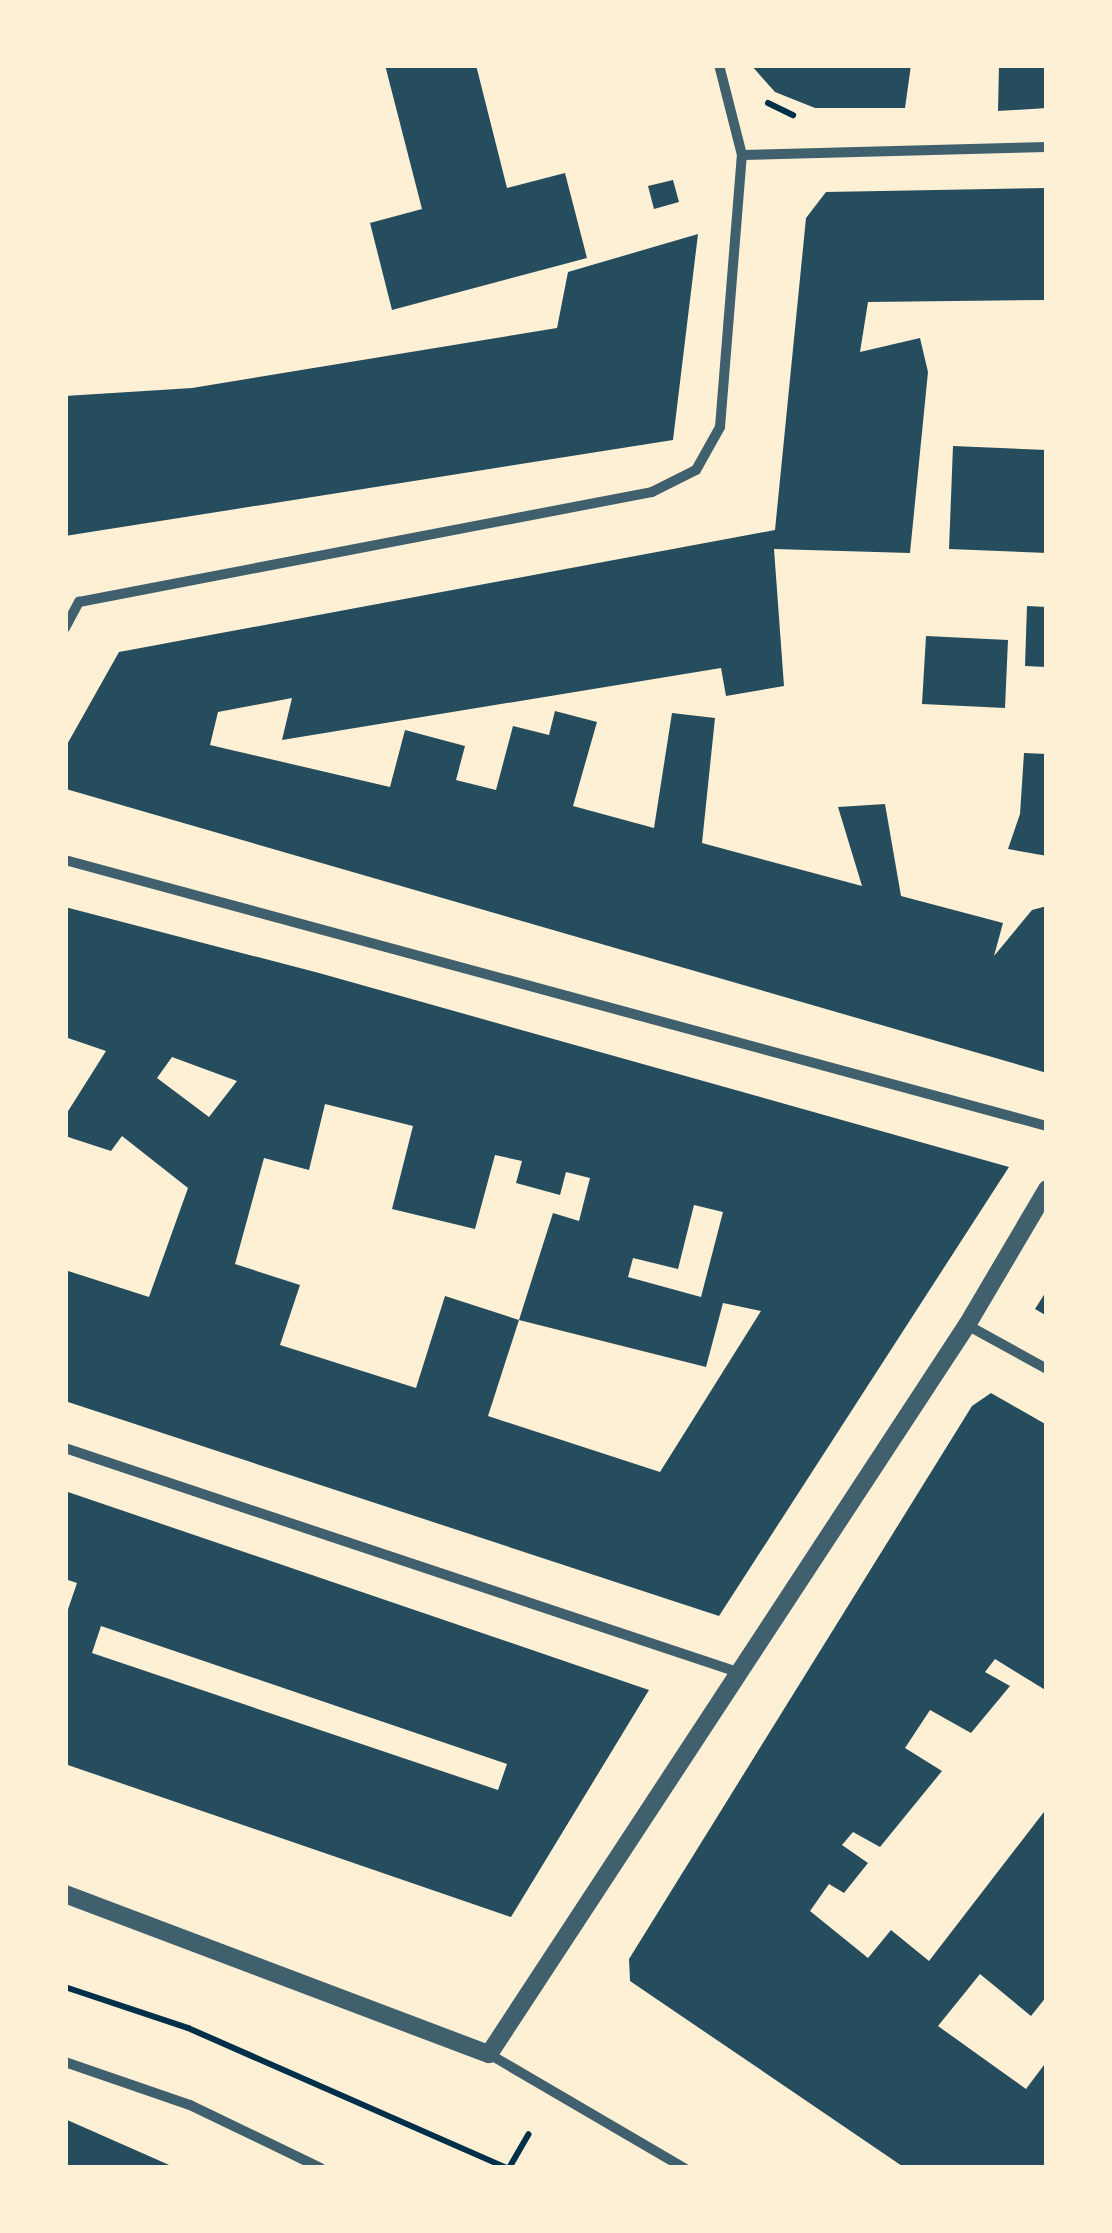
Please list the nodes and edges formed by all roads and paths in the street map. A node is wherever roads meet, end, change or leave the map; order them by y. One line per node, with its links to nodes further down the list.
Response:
1 (719, 65): 5 (street)
2 (762, 101): 3 (path)
3 (813, 124)
4 (1047, 147): 5 (street)
5 (742, 155): 6 (street)
6 (65, 628)
7 (65, 860): 8 (street)
8 (1047, 1126)
9 (1047, 1189): 10 (street)
10 (966, 1324): 11 (street); 13 (street)
11 (1047, 1369)
12 (65, 1448): 13 (street)
13 (741, 1674): 16 (street)
14 (65, 1894): 16 (street)
15 (65, 1987): 20 (path)
16 (489, 2054): 21 (street)
17 (65, 2062): 19 (street)
18 (529, 2134): 20 (path)
19 (321, 2168)
20 (508, 2168)
21 (684, 2168)

